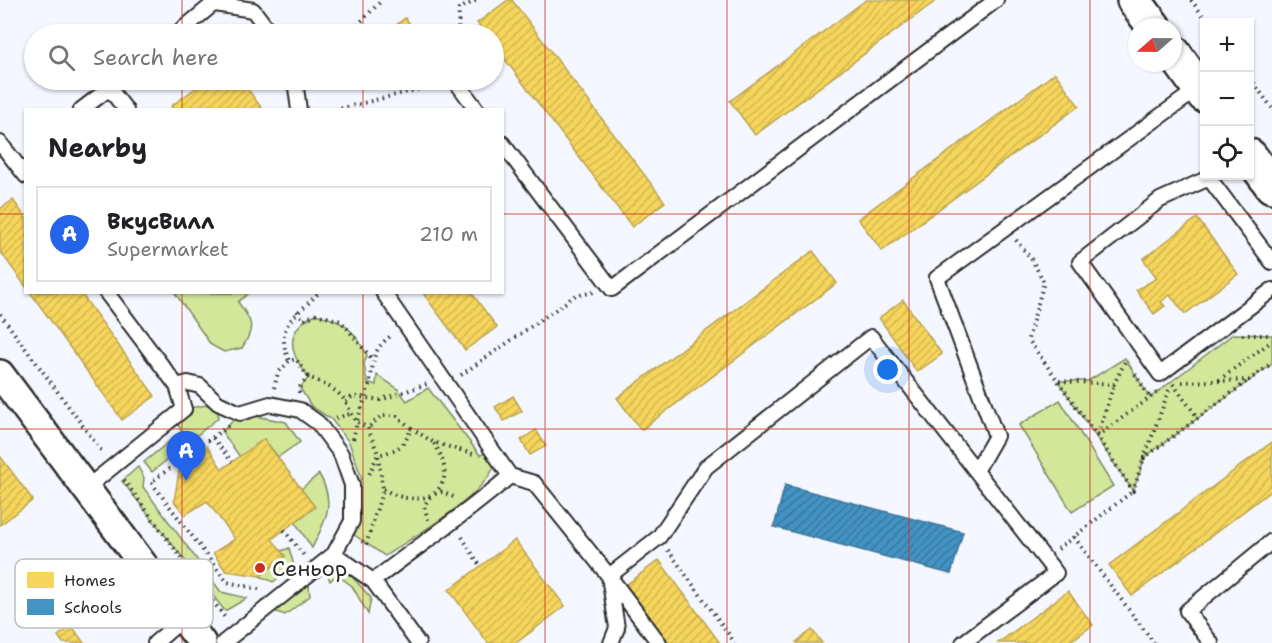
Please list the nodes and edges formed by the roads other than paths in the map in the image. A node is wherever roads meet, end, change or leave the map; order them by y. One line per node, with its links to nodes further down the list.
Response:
1 (996, 0): 19 (lane)
2 (1134, 0): 4 (street)
3 (217, 2): 5 (lane); 6 (lane)
4 (1147, 18)
5 (190, 24)
6 (264, 24)
7 (1182, 64): 8 (street)
8 (1200, 89)
9 (106, 90): 14 (lane)
10 (117, 90): 15 (lane)
11 (296, 90): 16 (lane)
12 (462, 90): 17 (lane)
13 (1200, 93): 30 (lane)
14 (84, 108)
15 (125, 108)
16 (299, 108)
17 (476, 108)
18 (0, 143): 20 (lane)
19 (504, 146)
20 (19, 155): 22 (lane)
21 (1254, 161): 23 (street)
22 (24, 170)
23 (1272, 186)
24 (1272, 262): 25 (lane)
25 (1272, 290)
26 (108, 294): 29 (lane)
27 (383, 294): 31 (lane)
28 (0, 374): 32 (street)
29 (177, 386): 32 (lane); 34 (lane)
30 (975, 471): 36 (lane); 47 (lane)
31 (510, 476): 36 (lane); 37 (lane)
32 (85, 489): 35 (street)
33 (1272, 541): 40 (lane)
34 (334, 554): 37 (lane); 43 (lane)
35 (139, 559)
36 (609, 576): 45 (lane); 46 (lane)
37 (373, 581): 44 (lane)
38 (172, 628): 41 (lane)
39 (191, 628): 42 (street)
40 (1203, 640)
41 (155, 643)
42 (202, 643)
43 (223, 643)
44 (418, 643)
45 (611, 643)
46 (659, 643)
47 (963, 643)

